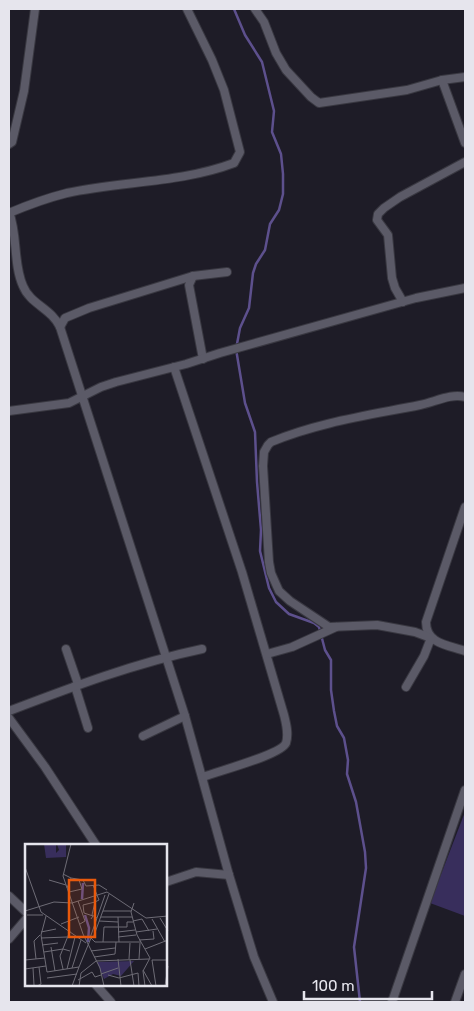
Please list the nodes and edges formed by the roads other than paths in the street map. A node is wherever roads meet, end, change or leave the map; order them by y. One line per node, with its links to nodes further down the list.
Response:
1 (35, 9): 7 (street)
2 (187, 9): 9 (street)
3 (255, 9): 5 (street)
4 (465, 77): 5 (street)
5 (442, 80): 6 (street)
6 (465, 143)
7 (9, 144)
8 (465, 162): 13 (street)
9 (9, 213): 14 (street)
10 (227, 272): 11 (street)
11 (193, 276): 14 (street); 15 (street)
12 (465, 288): 13 (street)
13 (403, 302): 15 (street)
14 (60, 327): 17 (street)
15 (203, 359): 16 (street)
16 (174, 367): 17 (street); 26 (street)
17 (82, 396): 19 (street); 27 (street)
18 (465, 397): 21 (street)
19 (9, 411)
20 (465, 507): 22 (street)
21 (336, 627): 22 (street); 26 (street)
22 (431, 638): 25 (street); 29 (street)
23 (66, 649): 28 (street)
24 (202, 649): 27 (street)
25 (465, 651)
26 (267, 654): 35 (street)
27 (165, 657): 28 (street); 31 (street)
28 (76, 685): 30 (street); 33 (street)
29 (406, 687)
30 (9, 711)
31 (185, 716): 34 (street); 35 (street)
32 (9, 718): 37 (street)
33 (88, 728)
34 (143, 736)
35 (203, 776): 38 (street)
36 (465, 790): 48 (street)
37 (95, 844)
38 (228, 875): 39 (street); 47 (street)
39 (168, 881)
40 (9, 896): 41 (street)
41 (25, 911)
42 (25, 920): 43 (street)
43 (9, 939)
44 (465, 974): 49 (street)
45 (97, 986): 46 (street)
46 (111, 1002)
47 (273, 1002)
48 (392, 1002)
49 (455, 1002)

